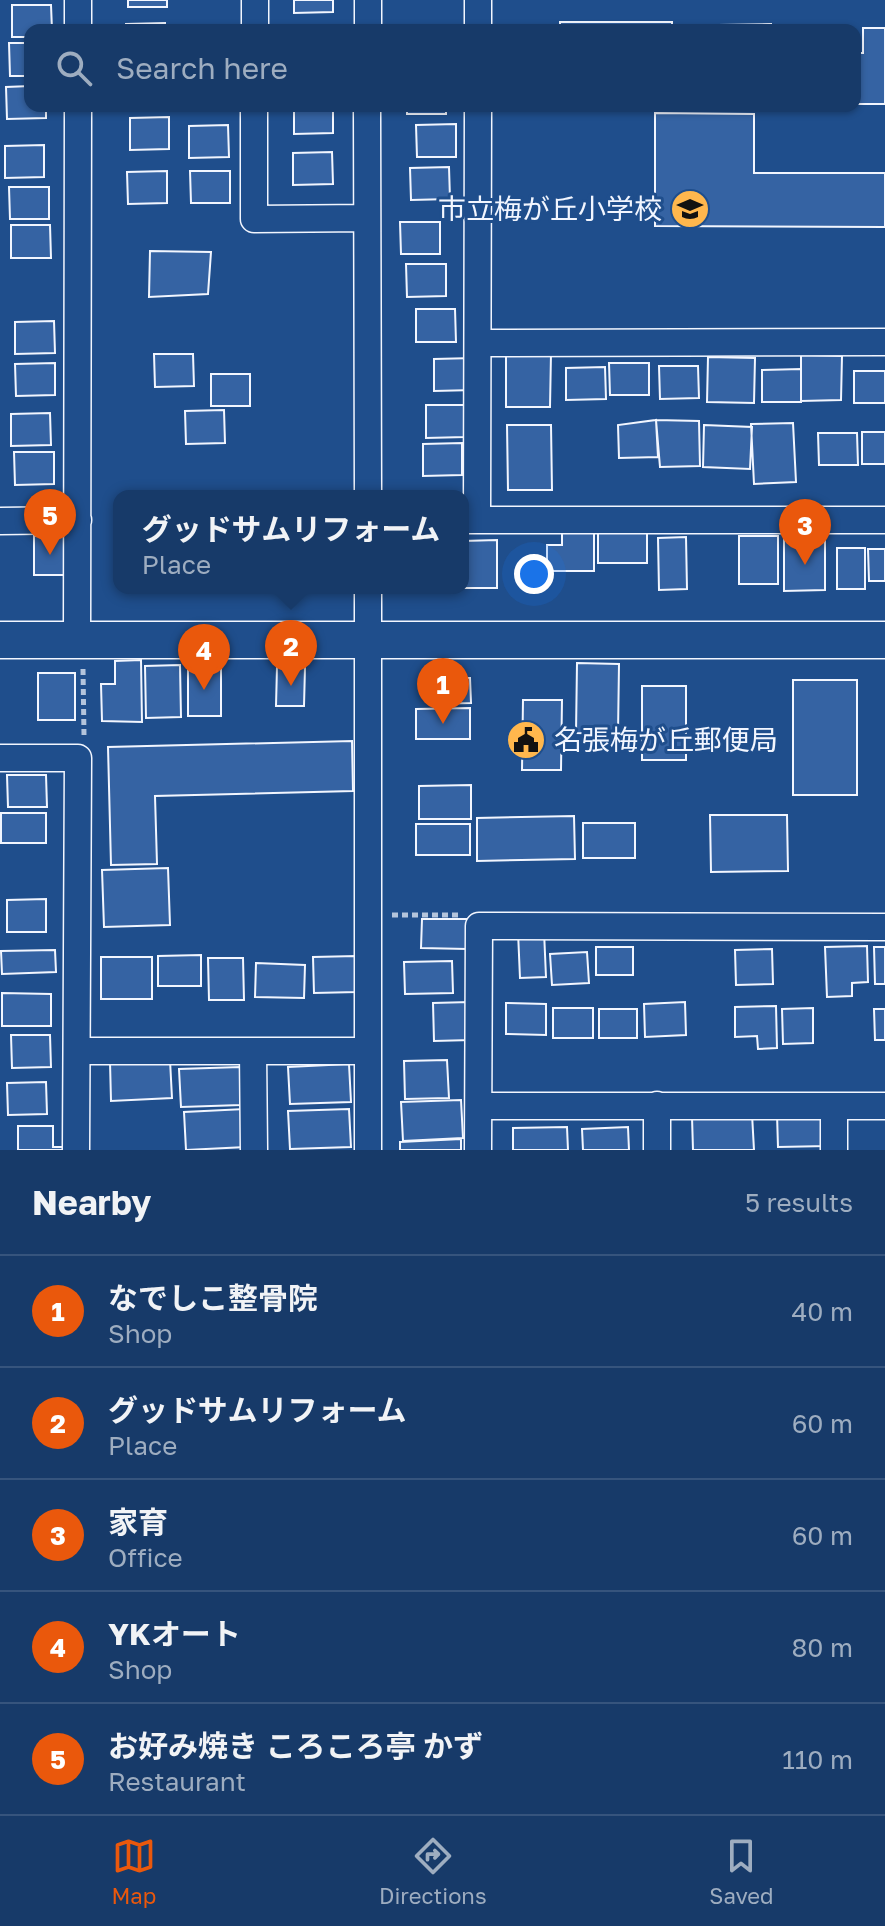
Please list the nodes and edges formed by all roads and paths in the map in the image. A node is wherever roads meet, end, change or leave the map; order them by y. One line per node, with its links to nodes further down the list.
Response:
1 (78, 0): 5 (street)
2 (255, 0): 6 (street)
3 (368, 0): 7 (street)
4 (478, 0): 8 (street)
5 (78, 24)
6 (255, 24)
7 (368, 24)
8 (478, 24)
9 (78, 112): 17 (street)
10 (254, 112): 13 (street)
11 (367, 112): 13 (street)
12 (478, 112): 15 (street)
13 (367, 218): 16 (street)
14 (885, 342): 15 (street)
15 (478, 343): 18 (street)
16 (368, 490)
17 (78, 520): 20 (street); 24 (street)
18 (470, 520): 19 (street)
19 (885, 520)
20 (0, 521)
21 (368, 594): 22 (street)
22 (367, 639): 24 (street); 25 (street); 28 (street)
23 (0, 640): 24 (street)
24 (80, 640): 27 (path)
25 (885, 640)
26 (0, 758): 27 (street)
27 (78, 758): 31 (street)
28 (367, 915): 29 (path); 33 (street)
29 (479, 926): 30 (street); 35 (street)
30 (885, 927)
31 (77, 1051): 32 (street); 38 (street)
32 (253, 1051): 33 (street); 39 (street)
33 (367, 1051): 40 (street)
34 (657, 1105): 35 (street); 36 (street); 42 (street)
35 (479, 1106): 41 (street)
36 (834, 1106): 37 (street); 43 (street)
37 (885, 1106)
38 (76, 1150)
39 (254, 1150)
40 (368, 1150)
41 (478, 1150)
42 (657, 1150)
43 (834, 1150)

